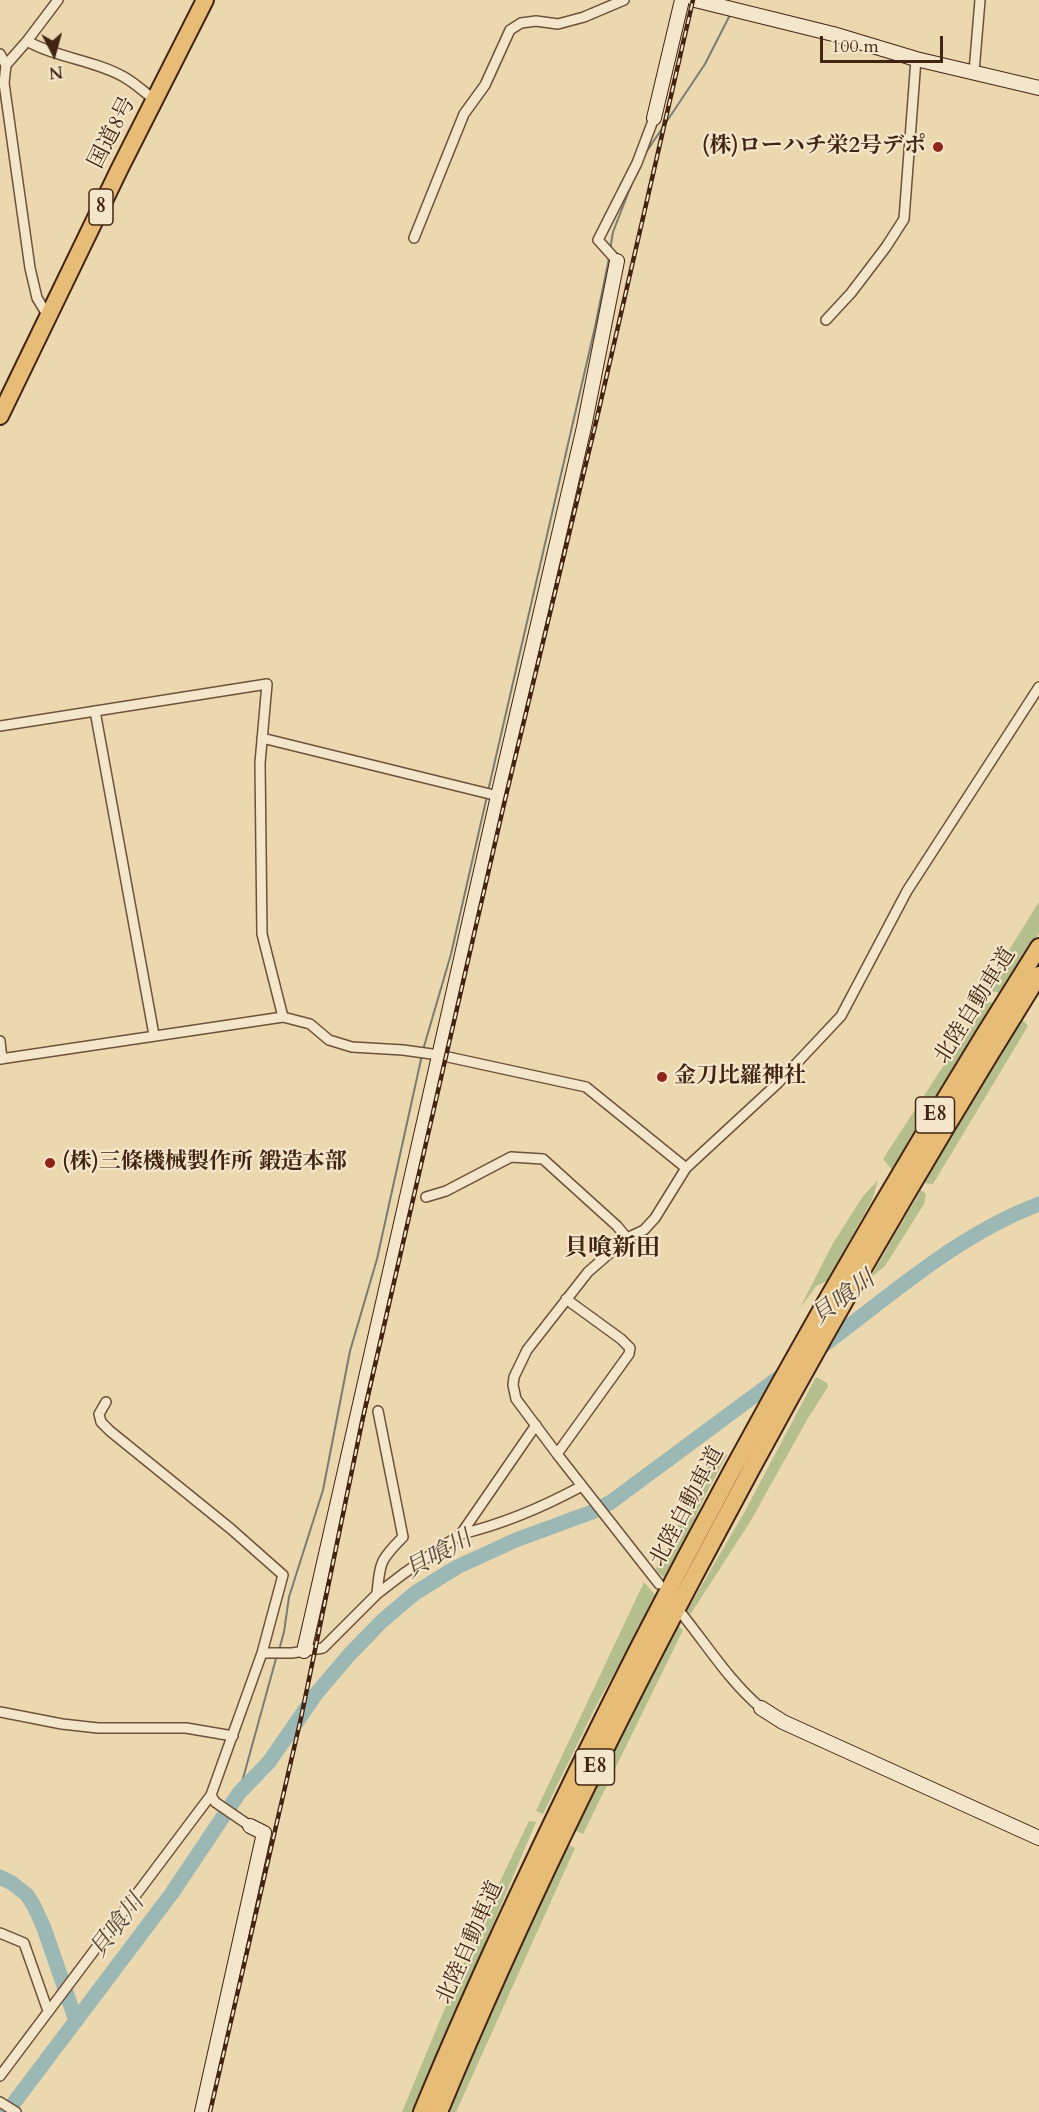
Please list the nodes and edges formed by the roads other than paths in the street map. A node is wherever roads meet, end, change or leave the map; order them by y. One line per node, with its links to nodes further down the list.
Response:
1 (58, 0): 7 (street)
2 (205, 0): 13 (highway, 国道8号 / 8)
3 (624, 0): 15 (street)
4 (682, 0): 14 (street)
5 (695, 0): 9 (street)
6 (980, 0): 11 (street)
7 (27, 41): 10 (street); 13 (street)
8 (0, 54): 10 (street)
9 (916, 58): 11 (street); 18 (street)
10 (6, 65): 17 (street)
11 (974, 72): 12 (street)
12 (1039, 88)
13 (155, 100): 17 (highway, 国道8号 / 8)
14 (654, 118): 16 (street)
15 (414, 238)
16 (617, 261): 25 (street)
17 (48, 316): 19 (highway, 国道8号 / 8)
18 (826, 320)
19 (5, 393): 20 (highway, 国道8号 / 8)
20 (0, 416)
21 (1039, 687): 33 (street)
22 (94, 711): 23 (street); 24 (street); 29 (street)
23 (0, 726)
24 (261, 738): 25 (street); 28 (street)
25 (495, 796): 31 (street)
26 (1039, 946): 60 (highway, 北陸自動車道 / E8)
27 (1039, 975): 61 (highway, 北陸自動車道 / E8)
28 (283, 1017): 29 (street); 31 (street)
29 (154, 1035): 32 (street)
30 (0, 1041): 32 (street)
31 (439, 1055): 33 (street); 46 (street)
32 (1, 1059)
33 (686, 1168): 35 (street)
34 (426, 1197): 35 (street)
35 (627, 1238): 36 (street)
36 (566, 1299): 39 (street); 40 (street)
37 (106, 1402): 47 (street)
38 (378, 1411): 44 (street)
39 (536, 1425): 40 (street); 42 (street)
40 (557, 1454): 41 (street)
41 (584, 1488): 42 (street); 43 (street)
42 (461, 1534): 44 (street)
43 (659, 1584)
44 (377, 1594): 46 (street)
45 (681, 1613): 48 (street)
46 (298, 1652): 47 (street)
47 (266, 1653): 50 (street)
48 (761, 1708): 53 (street)
49 (0, 1712): 50 (street)
50 (233, 1736): 51 (street)
51 (213, 1799): 52 (street); 55 (street)
52 (250, 1826): 59 (street)
53 (1039, 1838)
54 (0, 1933): 55 (street)
55 (49, 2009): 56 (street)
56 (0, 2076)
57 (0, 2102): 58 (street)
58 (16, 2112)
59 (202, 2112)
60 (422, 2112)
61 (439, 2112)

